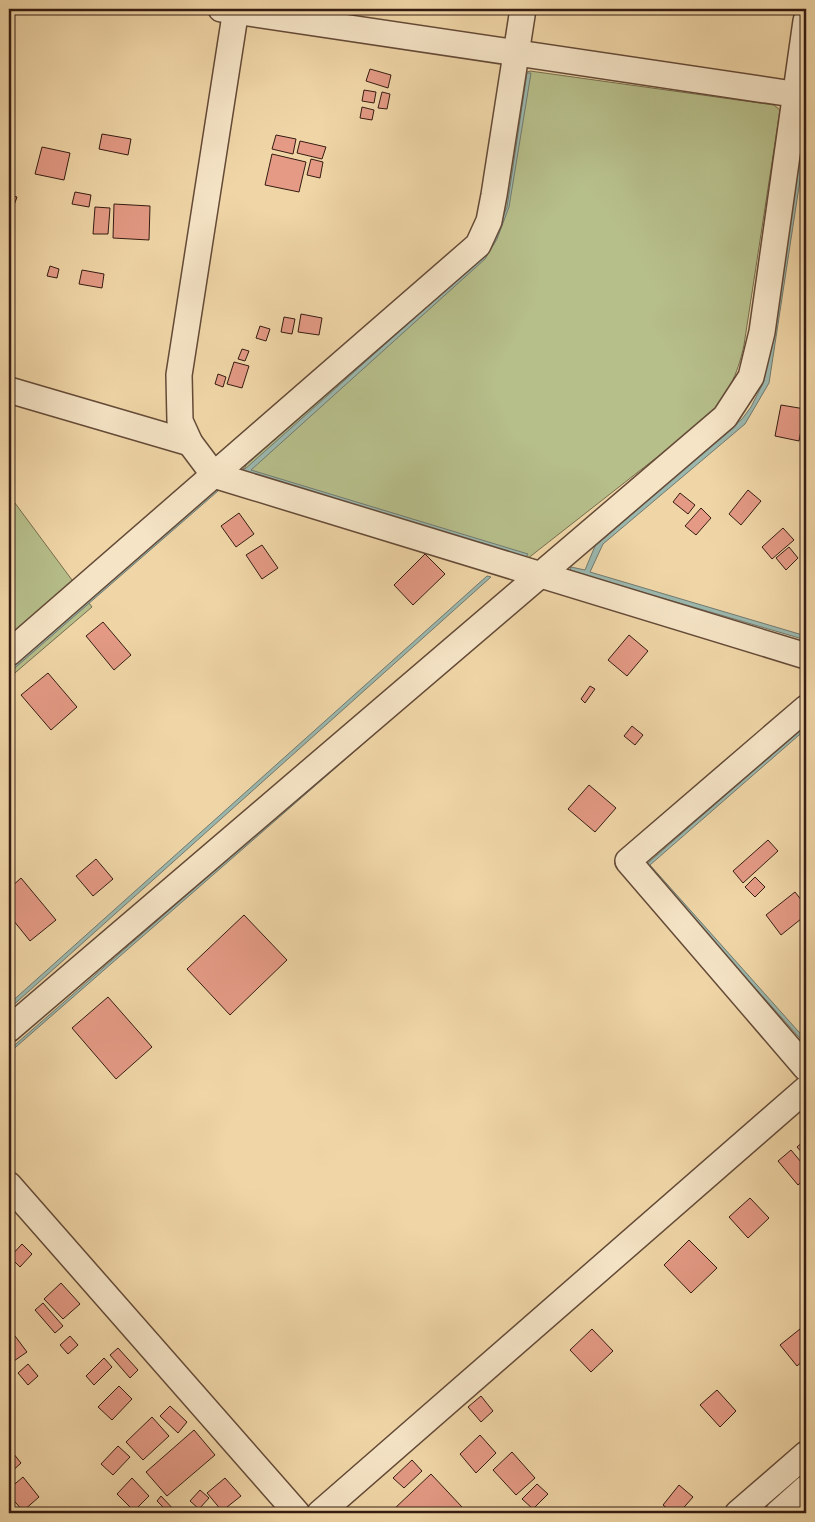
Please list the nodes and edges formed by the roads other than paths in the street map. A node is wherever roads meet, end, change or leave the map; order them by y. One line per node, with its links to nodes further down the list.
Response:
1 (231, 9): 4 (street); 7 (street)
2 (523, 9): 4 (street)
3 (806, 21): 5 (street)
4 (517, 53): 5 (street); 8 (street)
5 (801, 95): 9 (street)
6 (9, 390): 7 (street)
7 (190, 443): 8 (street)
8 (214, 475): 9 (street); 10 (street)
9 (541, 575): 11 (street); 13 (street)
10 (9, 653)
11 (806, 656)
12 (806, 708): 14 (street)
13 (9, 1029)
14 (806, 1068)
15 (806, 1089): 20 (street)
16 (9, 1185): 19 (street)
17 (806, 1454): 21 (street)
18 (806, 1488): 22 (street)
19 (297, 1513)
20 (320, 1513)
21 (738, 1513)
22 (778, 1513)

